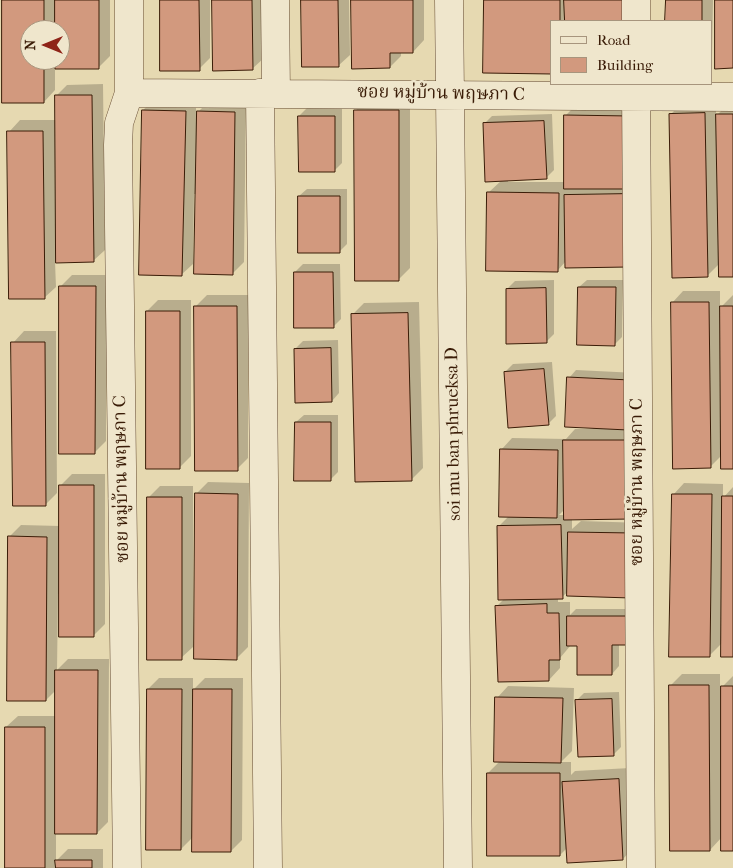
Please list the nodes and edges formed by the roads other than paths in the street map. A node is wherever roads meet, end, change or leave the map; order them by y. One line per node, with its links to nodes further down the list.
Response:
1 (128, 0): 7 (street, ซอย หมู่บ้าน พฤษภา C)
2 (275, 0): 8 (street)
3 (450, 0): 9 (street, soi mu ban phrueksa D)
4 (636, 0): 5 (street)
5 (636, 20)
6 (636, 90): 9 (street, ซอย หมู่บ้าน พฤษภา C); 10 (street, ซอย หมู่บ้าน พฤษภา C); 14 (street, ซอย หมู่บ้าน พฤษภา C)
7 (130, 93): 8 (street, ซอย หมู่บ้าน พฤษภา C); 11 (street, ซอย หมู่บ้าน พฤษภา C)
8 (268, 93): 9 (street, ซอย หมู่บ้าน พฤษภา C); 12 (street)
9 (451, 94): 13 (street, soi mu ban phrueksa D)
10 (733, 97)
11 (127, 868)
12 (268, 868)
13 (458, 868)
14 (641, 868)

